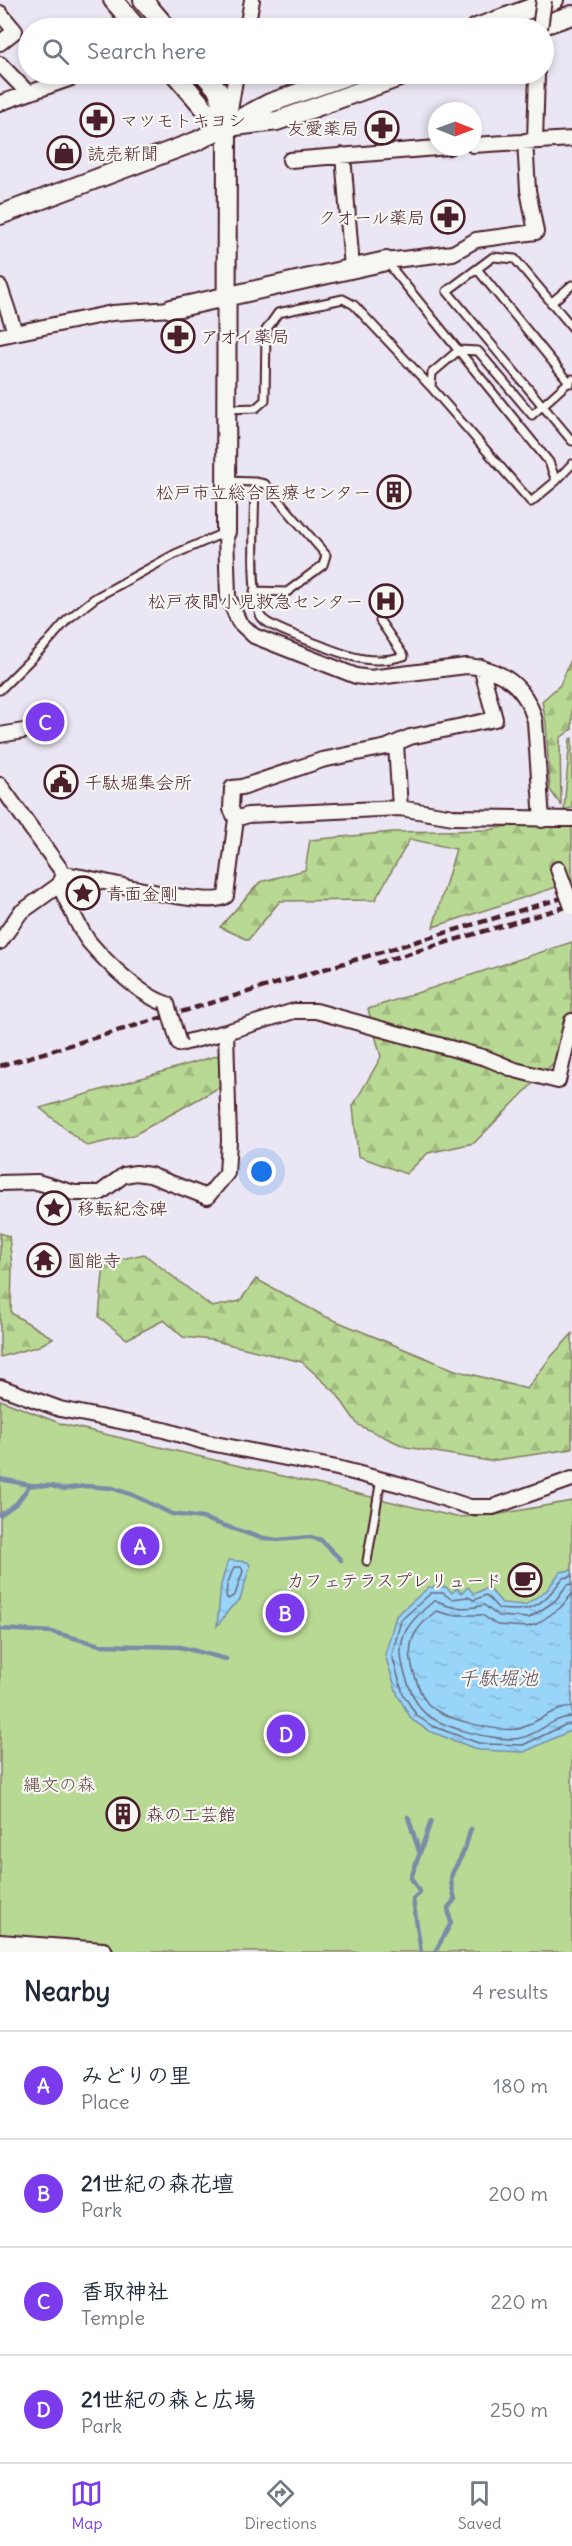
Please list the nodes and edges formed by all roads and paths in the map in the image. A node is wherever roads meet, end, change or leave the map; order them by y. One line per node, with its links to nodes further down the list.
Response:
1 (113, 0): 8 (street)
2 (143, 0): 9 (street)
3 (252, 0): 10 (street)
4 (543, 0): 12 (street, bridge)
5 (554, 0): 11 (street)
6 (0, 13): 14 (street)
7 (572, 15): 13 (street)
8 (129, 18)
9 (158, 18)
10 (249, 18)
11 (504, 18)
12 (541, 18)
13 (554, 21)
14 (0, 43)
15 (0, 64): 16 (street)
16 (18, 83)
17 (19, 84): 25 (street)
18 (54, 84): 25 (street)
19 (184, 84): 27 (street)
20 (213, 84): 27 (street)
21 (234, 84): 27 (street)
22 (324, 84): 27 (street)
23 (380, 84): 27 (street)
24 (536, 84): 29 (street)
25 (28, 93): 26 (street)
26 (0, 103)
27 (227, 127): 34 (street); 40 (street)
28 (572, 139): 29 (street)
29 (530, 141): 30 (street); 35 (street)
30 (482, 144)
31 (428, 149): 32 (street)
32 (343, 155): 33 (street); 36 (street)
33 (290, 160)
34 (0, 215)
35 (386, 261): 36 (street); 46 (lane)
36 (352, 268): 40 (street)
37 (477, 270): 41 (lane); 47 (lane); 49 (lane)
38 (572, 285): 41 (lane)
39 (0, 287): 44 (street)
40 (227, 296): 42 (street); 50 (street)
41 (551, 303): 43 (lane)
42 (171, 309): 44 (street)
43 (572, 327)
44 (15, 332): 45 (street)
45 (0, 336)
46 (459, 350): 48 (lane); 49 (lane); 54 (lane)
47 (571, 382): 49 (lane)
48 (431, 387): 50 (lane); 54 (lane)
49 (542, 406): 51 (lane)
50 (226, 410): 53 (street)
51 (572, 441)
52 (572, 464): 54 (lane)
53 (226, 481): 55 (lane); 56 (street)
54 (556, 481)
55 (255, 482): 57 (lane); 57 (lane)
56 (226, 532): 59 (street); 60 (lane)
57 (255, 591): 58 (lane)
58 (380, 621)
59 (481, 667): 63 (street); 68 (street)
60 (0, 690)
61 (29, 730): 62 (street)
62 (0, 735)
63 (396, 744): 65 (street); 66 (street)
64 (0, 785): 70 (street)
65 (400, 808): 66 (street); 68 (street)
66 (236, 819): 70 (street)
67 (572, 819): 68 (street)
68 (542, 820)
69 (558, 869): 71 (street, bridge)
70 (62, 880): 72 (street); 74 (street, bridge)
71 (572, 907)
72 (0, 942)
73 (572, 1021): 74 (street)
74 (226, 1032): 75 (street)
75 (0, 1183)
76 (0, 1387): 77 (street)
77 (381, 1479): 78 (street); 79 (lane)
78 (572, 1479)
79 (367, 1561)
80 (0, 1944): 81 (street)
81 (103, 1952)

